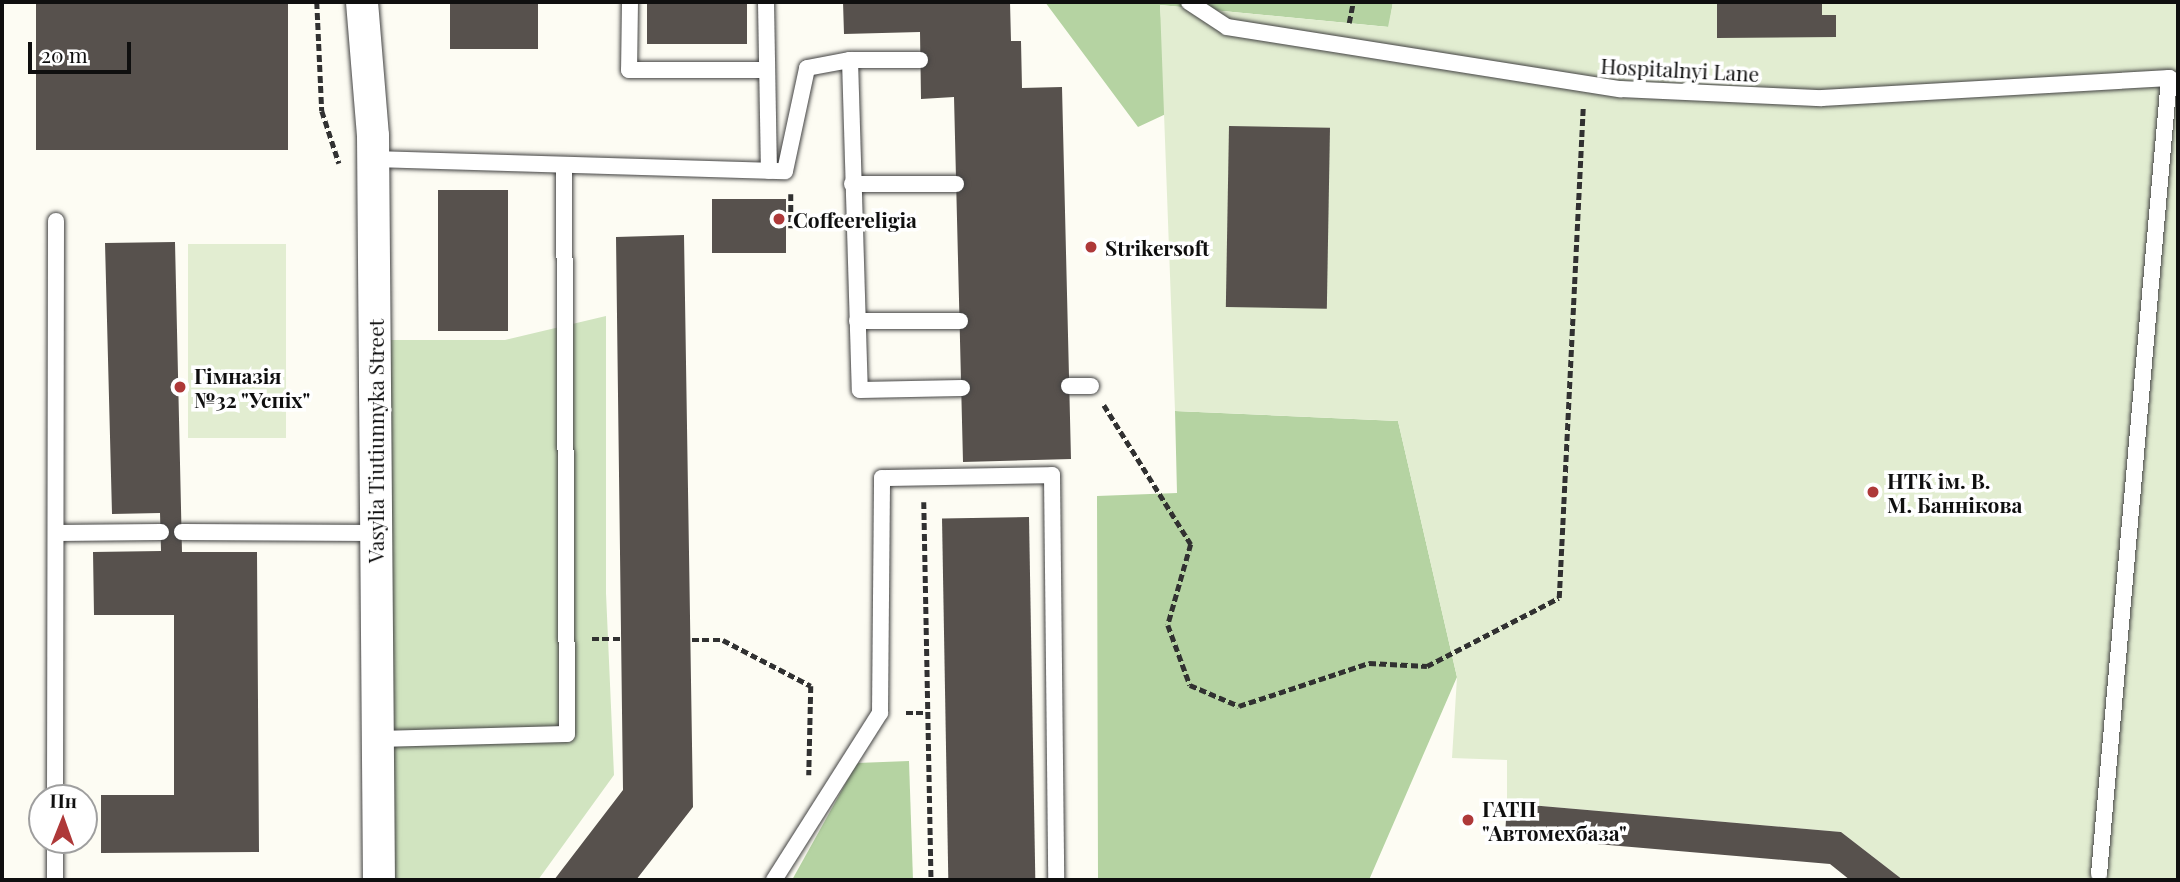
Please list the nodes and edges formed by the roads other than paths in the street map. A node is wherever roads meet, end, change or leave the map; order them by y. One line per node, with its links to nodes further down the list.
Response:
1 (362, 2): 9 (street, Vasylia Tiutiunnyka Street)
2 (631, 2): 7 (lane)
3 (766, 2): 7 (lane)
4 (1189, 2): 8 (lane, Hospitalnyi Lane)
5 (850, 60): 6 (lane); 11 (lane); 12 (lane)
6 (920, 60)
7 (767, 71): 11 (lane)
8 (2173, 80): 27 (lane)
9 (373, 159): 10 (lane); 23 (street, Vasylia Tiutiunnyka Street)
10 (564, 166): 11 (lane); 24 (lane)
11 (769, 171)
12 (852, 184): 13 (lane); 15 (lane)
13 (956, 184)
14 (56, 220): 22 (lane)
15 (857, 321): 16 (lane); 19 (lane)
16 (960, 321)
17 (1069, 386): 18 (lane)
18 (1091, 386)
19 (962, 388)
20 (161, 532): 22 (lane)
21 (182, 532): 23 (lane)
22 (56, 533): 25 (lane)
23 (375, 533): 24 (street, Vasylia Tiutiunnyka Street)
24 (377, 740): 29 (street, Vasylia Tiutiunnyka Street)
25 (55, 784)
26 (55, 854): 28 (lane)
27 (2099, 874)
28 (55, 880)
29 (379, 880)
30 (774, 880): 31 (lane)
31 (1056, 880)

